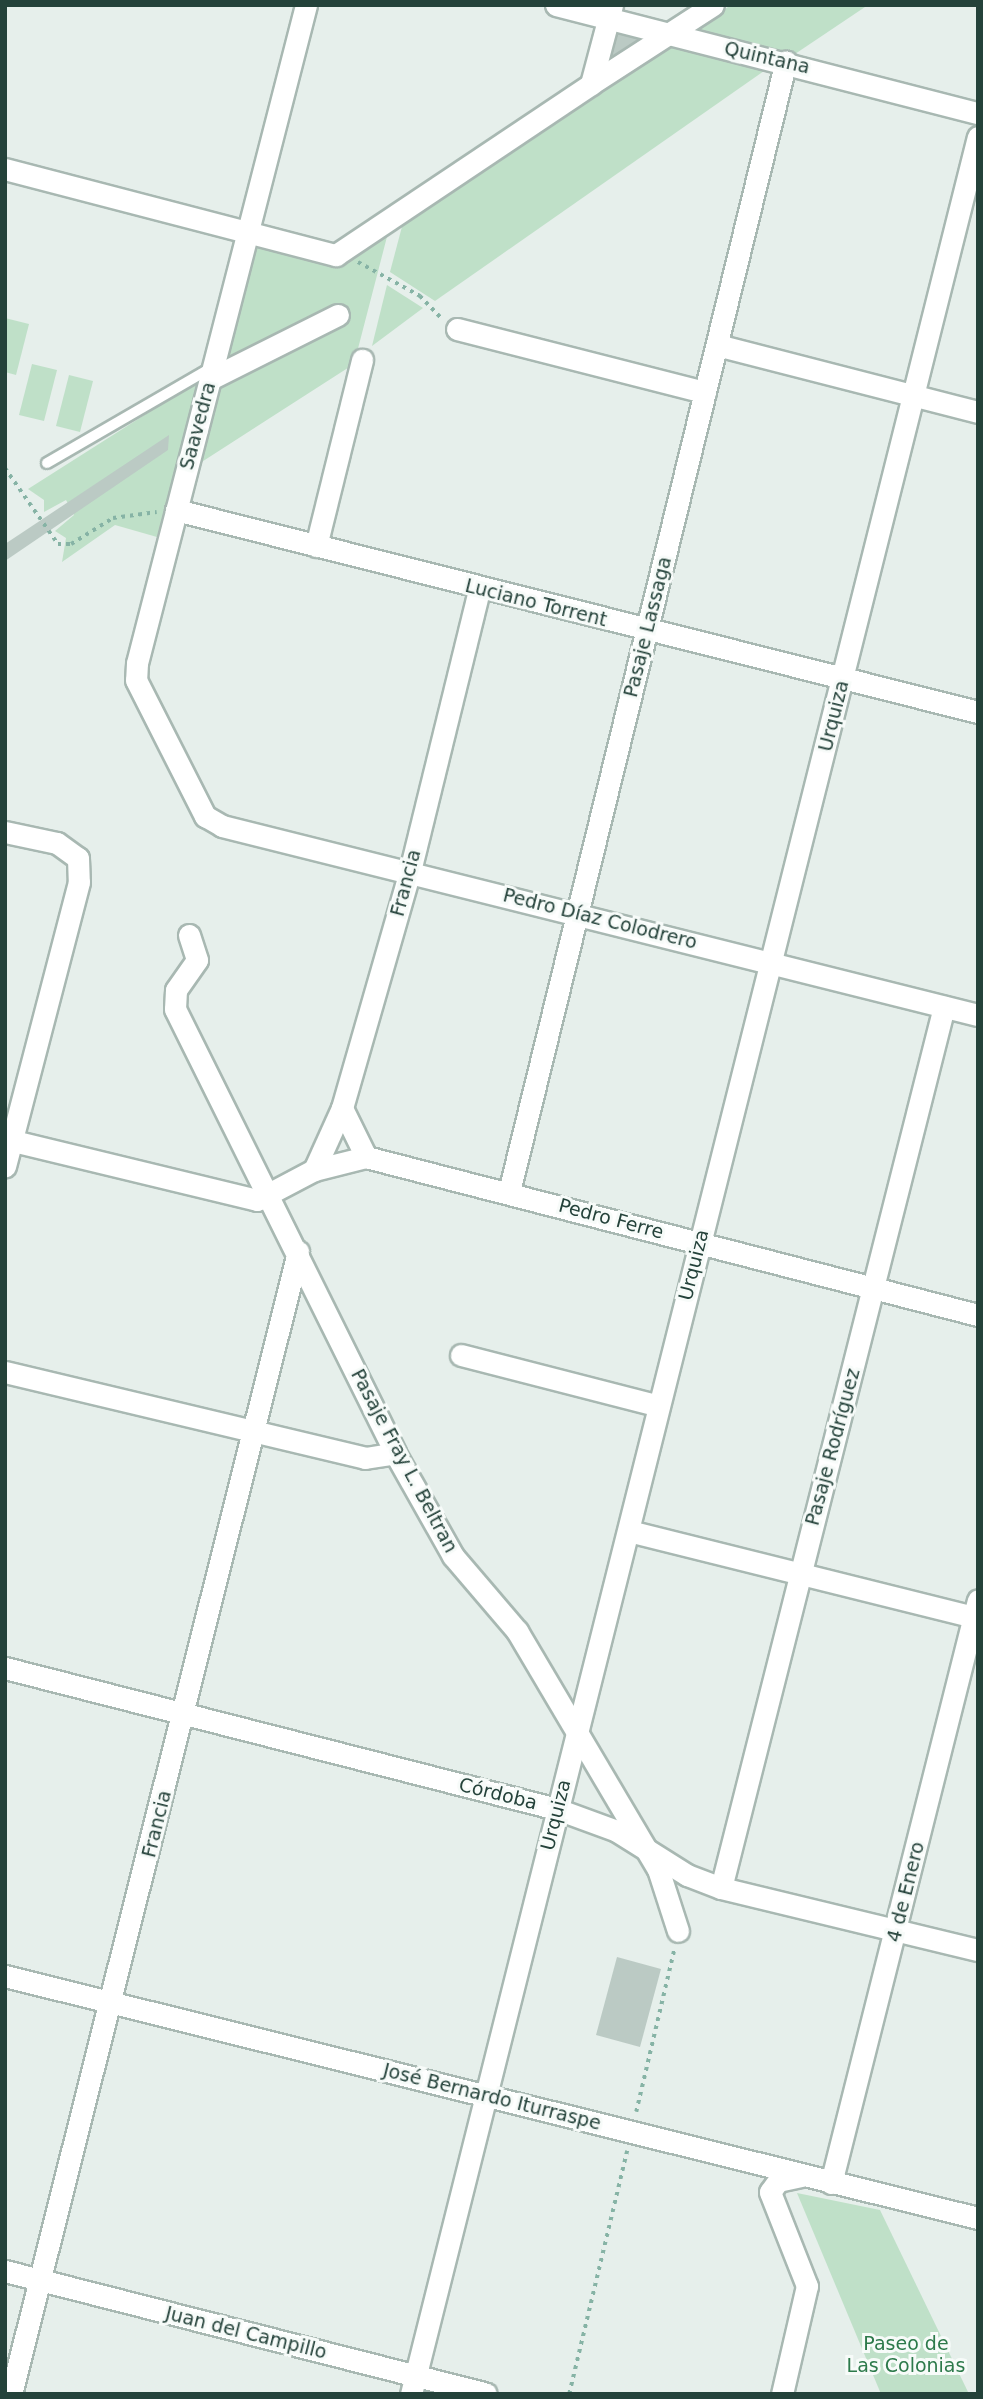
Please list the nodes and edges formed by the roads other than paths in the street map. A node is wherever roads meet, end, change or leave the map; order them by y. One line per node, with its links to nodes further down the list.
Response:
1 (306, 5): 11 (street, Saavedra)
2 (556, 5): 4 (street, Quintana)
3 (713, 5): 5 (street)
4 (611, 12): 5 (street, Quintana); 7 (street)
5 (670, 34): 6 (street, Quintana); 7 (street)
6 (786, 61): 8 (street, Quintana); 14 (street, Pasaje Lassaga)
7 (591, 83): 11 (street)
8 (978, 113)
9 (978, 137): 18 (street, Urquiza)
10 (5, 169): 11 (street)
11 (250, 233): 16 (street, Saavedra)
12 (338, 315): 16 (street)
13 (457, 329): 17 (street)
14 (717, 345): 17 (street, Pasaje Lassaga); 18 (street)
15 (362, 360): 22 (street)
16 (212, 373): 20 (lane); 21 (street, Saavedra)
17 (705, 392): 24 (street, Pasaje Lassaga)
18 (913, 396): 19 (street); 25 (street, Urquiza)
19 (978, 412)
20 (47, 463)
21 (176, 510): 22 (street, Luciano Torrent); 27 (street, Saavedra)
22 (316, 546): 23 (street, Luciano Torrent)
23 (479, 590): 24 (street, Luciano Torrent); 29 (street, Francia)
24 (647, 630): 25 (street, Luciano Torrent); 30 (street, Pasaje Lassaga)
25 (843, 677): 26 (street, Luciano Torrent); 32 (street, Urquiza)
26 (978, 712)
27 (222, 826): 29 (street, Pedro Díaz Colodrero)
28 (5, 832): 36 (street)
29 (410, 872): 30 (street, Pedro Díaz Colodrero); 35 (street, Francia)
30 (578, 914): 32 (street, Pedro Díaz Colodrero); 40 (street, Pasaje Lassaga)
31 (189, 935): 41 (street, Pasaje Fray L. Beltran)
32 (773, 961): 33 (street, Pedro Díaz Colodrero); 42 (street, Urquiza)
33 (944, 1007): 34 (street, Pedro Díaz Colodrero); 44 (street, Pasaje Rodríguez)
34 (978, 1015)
35 (342, 1108): 37 (street); 39 (street, Francia)
36 (8, 1140): 38 (street); 41 (street)
37 (366, 1157): 39 (street, Pedro Ferre); 40 (street, Pedro Ferre)
38 (5, 1167)
39 (314, 1170): 41 (street, Pedro Ferre)
40 (509, 1192): 42 (street, Pedro Ferre)
41 (269, 1198): 43 (street, Pasaje Fray L. Beltran)
42 (699, 1243): 44 (street, Pedro Ferre); 48 (street, Urquiza)
43 (298, 1252): 49 (street, Francia); 50 (street, Pasaje Fray L. Beltran)
44 (875, 1288): 45 (street, Pedro Ferre); 52 (street, Pasaje Rodríguez)
45 (978, 1315)
46 (461, 1355): 48 (street)
47 (5, 1372): 49 (street)
48 (659, 1406): 51 (street, Urquiza)
49 (253, 1434): 50 (street); 55 (street, Francia)
50 (395, 1453): 56 (street, Pasaje Fray L. Beltran)
51 (629, 1531): 52 (street); 56 (street, Urquiza)
52 (800, 1574): 53 (street); 59 (street, Pasaje Rodríguez)
53 (976, 1611): 61 (street, 4 de Enero)
54 (5, 1668): 55 (street, Córdoba)
55 (184, 1714): 57 (street, Córdoba); 64 (street, Francia)
56 (576, 1732): 57 (street, Urquiza); 58 (street, Pasaje Fray L. Beltran)
57 (557, 1809): 58 (street, Córdoba); 65 (street, Urquiza)
58 (642, 1848): 59 (street, Córdoba); 60 (street, Pasaje Fray L. Beltran)
59 (721, 1888): 61 (street, Córdoba)
60 (678, 1931)
61 (896, 1931): 62 (street, Córdoba); 67 (street, 4 de Enero)
62 (978, 1950)
63 (5, 1976): 64 (street, José Bernardo Iturraspe)
64 (113, 2003): 65 (street, José Bernardo Iturraspe); 70 (street, Francia)
65 (486, 2097): 66 (street, José Bernardo Iturraspe); 71 (street, Urquiza)
66 (802, 2176): 67 (street, José Bernardo Iturraspe); 74 (street)
67 (831, 2183): 68 (street, José Bernardo Iturraspe)
68 (978, 2218)
69 (5, 2271): 70 (street, Juan del Campillo)
70 (40, 2280): 71 (street, Juan del Campillo); 72 (street, Francia)
71 (413, 2385): 73 (street, Juan del Campillo)
72 (11, 2394)
73 (486, 2394)
74 (782, 2394)

